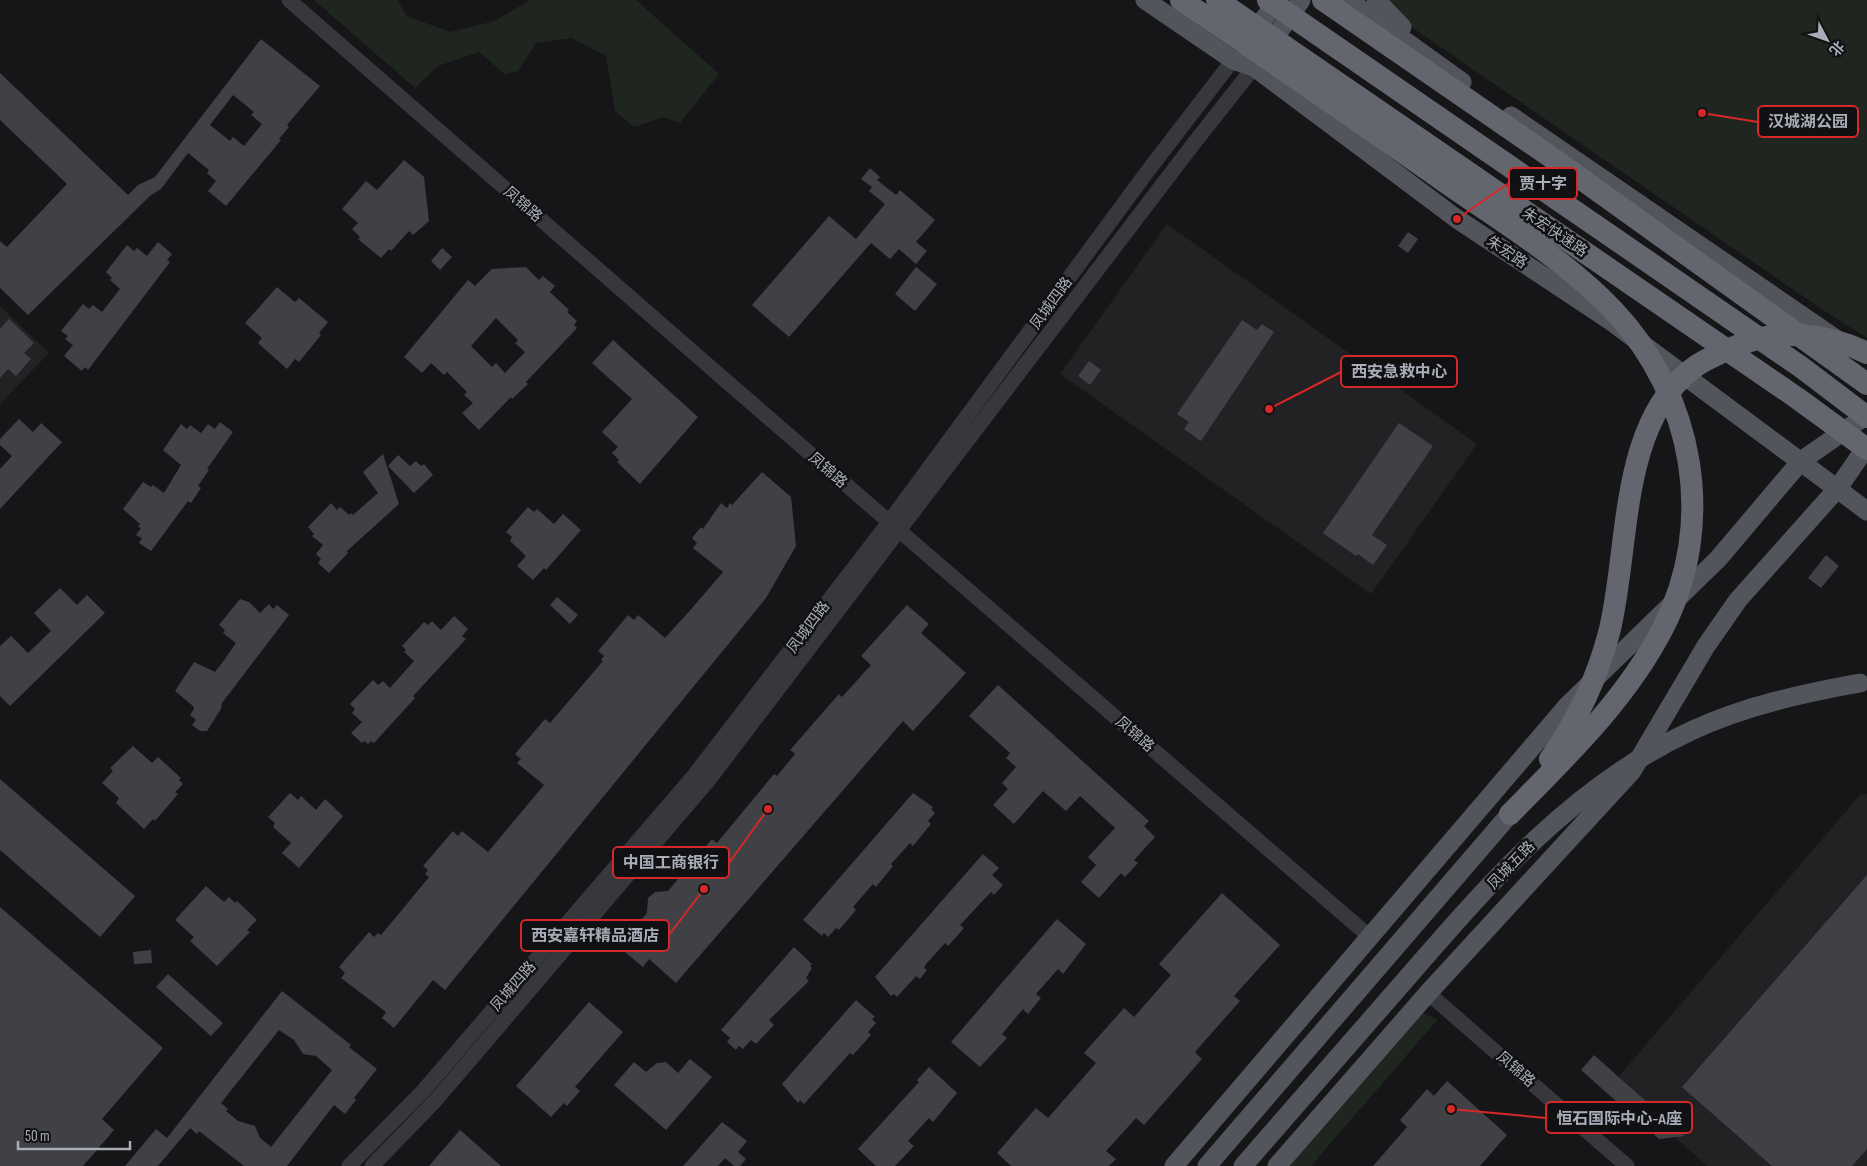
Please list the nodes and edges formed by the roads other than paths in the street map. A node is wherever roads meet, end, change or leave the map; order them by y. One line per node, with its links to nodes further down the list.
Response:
1 (289, 0): 22 (street, 凤锦路)
2 (1145, 0): 11 (main road, 朱宏路)
3 (1181, 0): 24 (highway, bridge)
4 (1217, 0): 18 (highway, 朱宏快速路, bridge)
5 (1268, 0): 17 (highway, 朱宏快速路, bridge)
6 (1278, 0): 11 (main road)
7 (1301, 0): 12 (main road)
8 (1323, 0): 16 (highway, bridge)
9 (1348, 0): 13 (main road)
10 (1376, 0): 13 (main road)
11 (1233, 60): 12 (main road, 朱宏路); 22 (street, 凤城四路)
12 (1254, 67): 19 (main road, 朱宏路); 22 (street, 凤城四路)
13 (1449, 74): 15 (main road)
14 (1867, 353): 24 (highway, bridge)
15 (1867, 360)
16 (1867, 384)
17 (1867, 416): 19 (main road)
18 (1867, 448): 20 (main road)
19 (1801, 461): 20 (main road, 朱宏路); 25 (main road)
20 (1838, 488): 21 (main road, 朱宏路); 26 (main road)
21 (1867, 511)
22 (894, 526): 25 (street, 凤锦路); 27 (street, 凤城四路); 28 (street, 凤城四路)
23 (1865, 682): 31 (main road, 凤城五路, bridge)
24 (1510, 814): 30 (main road)
25 (1370, 937): 29 (main road)
26 (1428, 993): 32 (main road); 33 (street, 凤锦路)
27 (349, 1166)
28 (372, 1166)
29 (1174, 1166)
30 (1207, 1166)
31 (1243, 1166)
32 (1277, 1166)
33 (1627, 1166)

